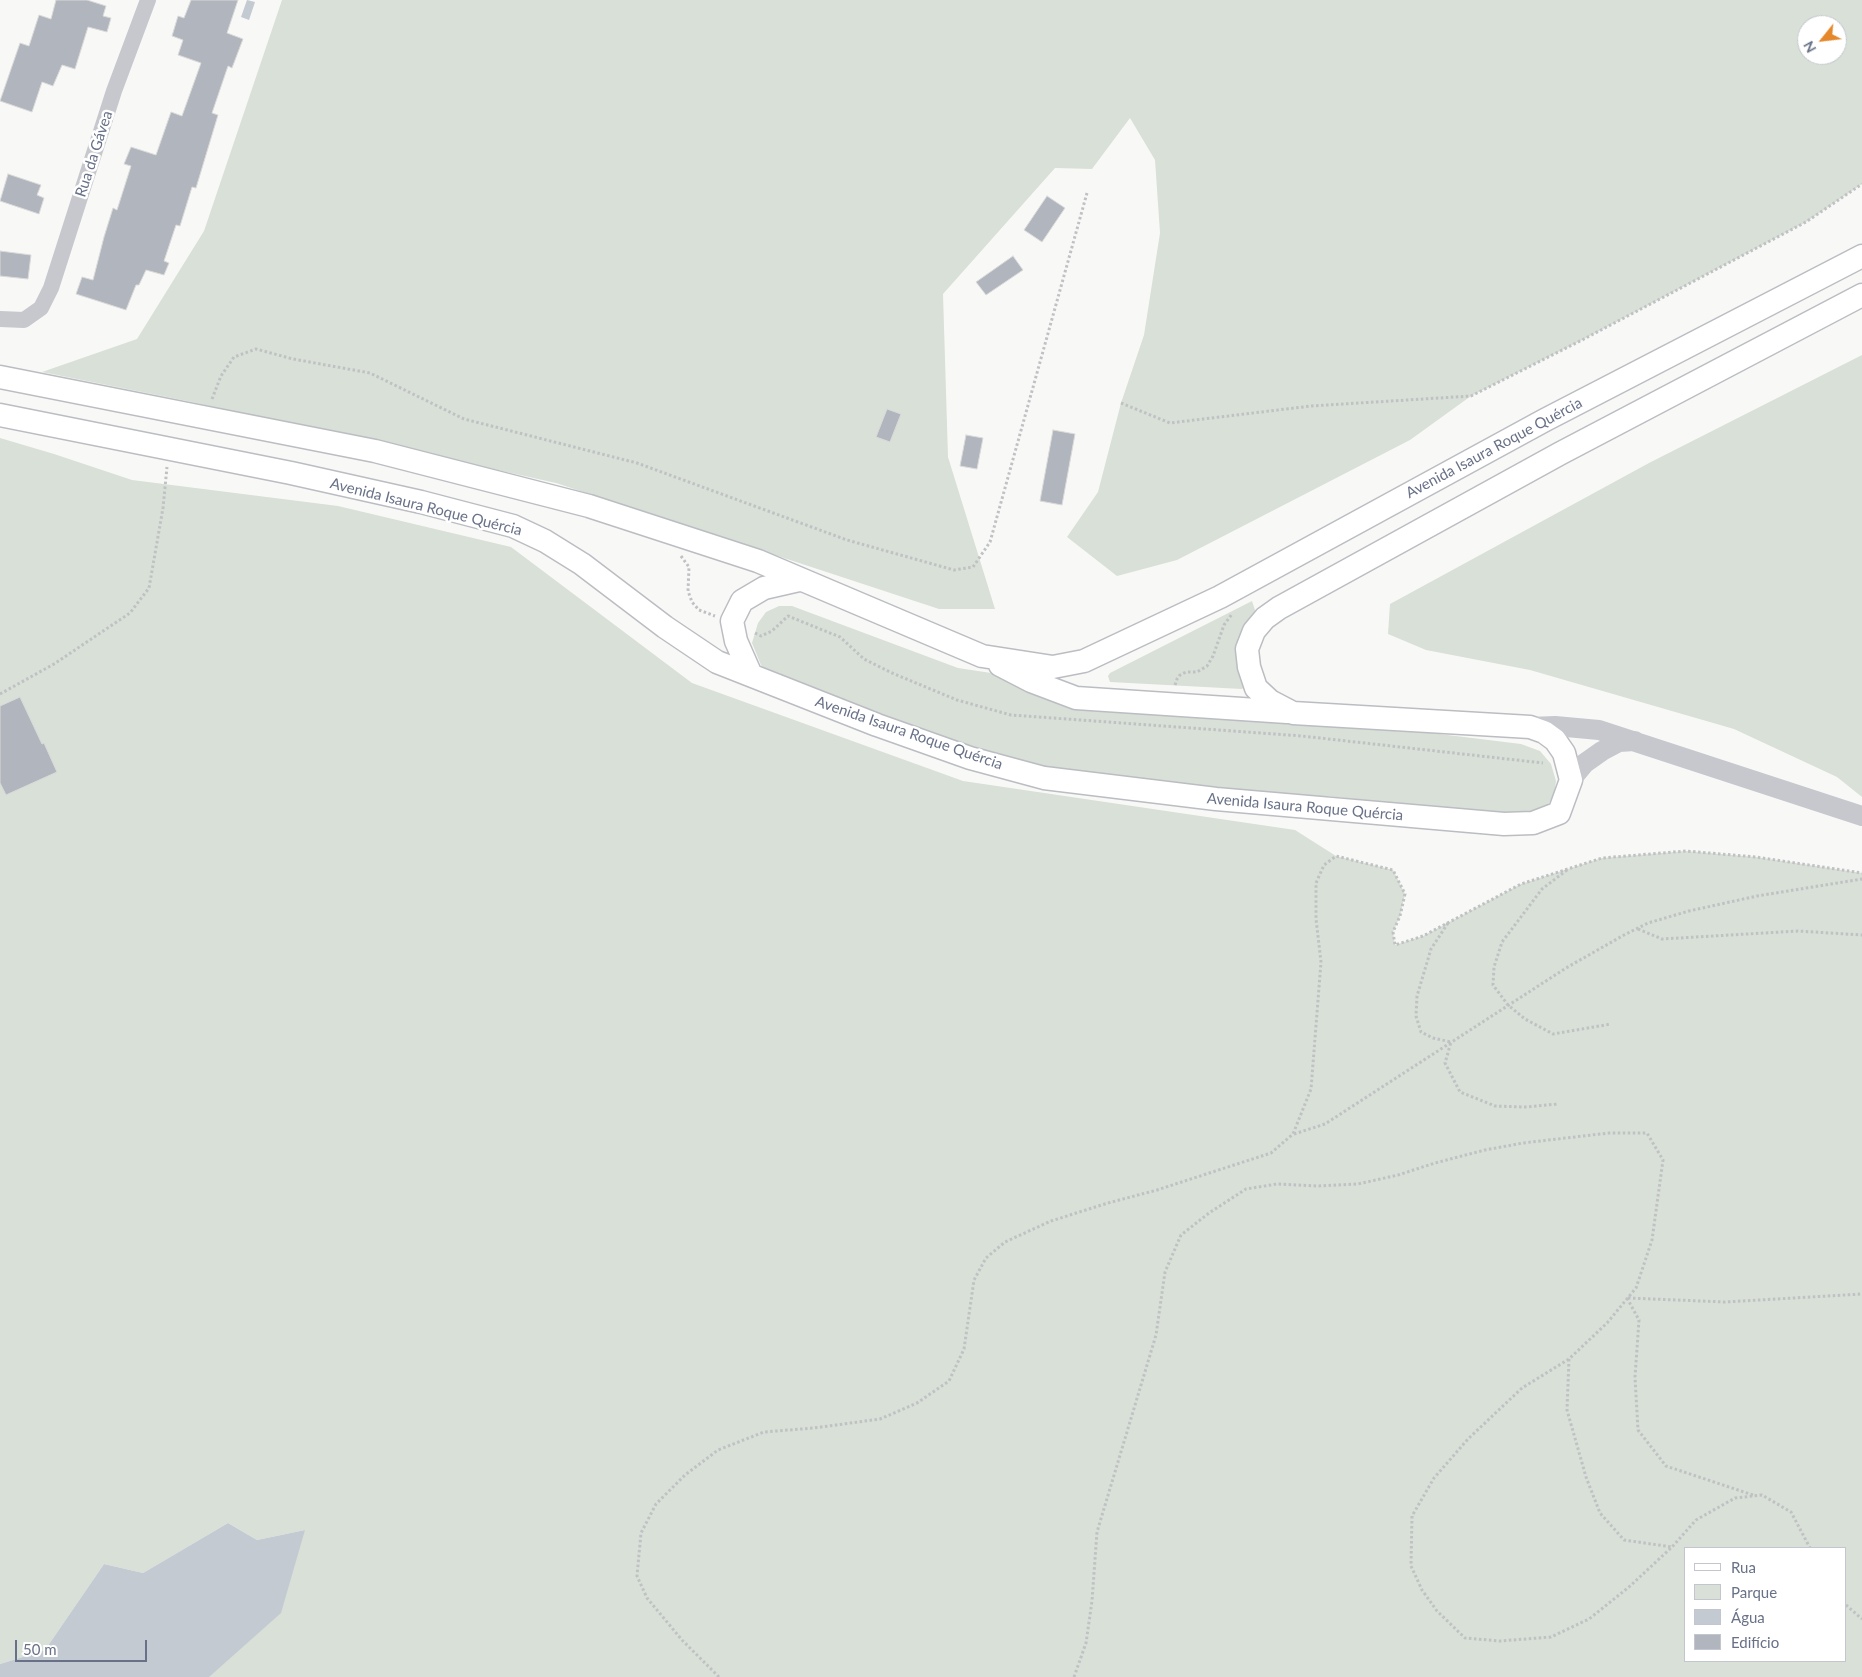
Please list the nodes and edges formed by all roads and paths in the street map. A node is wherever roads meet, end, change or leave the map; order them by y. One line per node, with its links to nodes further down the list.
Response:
1 (148, 0): 6 (street, Rua da Gávea)
2 (1862, 184): 8 (path)
3 (1087, 193): 10 (path)
4 (1862, 256): 13 (main road, Avenida Isaura Roque Quércia)
5 (1862, 295): 16 (main road, Avenida Isaura Roque Quércia)
6 (0, 319)
7 (0, 377): 10 (main road, Avenida Isaura Roque Quércia)
8 (1121, 403)
9 (0, 415): 11 (main road, Avenida Isaura Roque Quércia)
10 (205, 418): 12 (main road, Avenida Isaura Roque Quércia)
11 (169, 448): 14 (main road, Avenida Isaura Roque Quércia); 15 (path)
12 (799, 580): 13 (main road, Avenida Isaura Roque Quércia); 14 (main road)
13 (982, 656): 16 (main road, Avenida Isaura Roque Quércia)
14 (751, 675): 19 (main road, Avenida Isaura Roque Quércia)
15 (0, 694)
16 (1294, 713): 17 (main road, Avenida Isaura Roque Quércia)
17 (1530, 727): 18 (street); 19 (main road, Avenida Isaura Roque Quércia)
18 (1636, 741): 19 (street); 20 (street)
19 (1571, 780)
20 (1862, 816)
21 (1570, 868): 22 (path); 24 (path); 27 (path)
22 (1862, 873)
23 (1862, 879): 25 (path)
24 (1448, 922): 29 (path); 31 (path)
25 (1637, 928): 26 (path); 27 (path)
26 (1862, 935)
27 (1508, 1005): 28 (path); 29 (path)
28 (1611, 1024)
29 (1451, 1042): 30 (path); 31 (path)
30 (1558, 1104)
31 (1294, 1134): 40 (path)
32 (1862, 1294): 33 (path)
33 (1628, 1298): 34 (path); 35 (path); 41 (path)
34 (1569, 1359): 36 (path); 36 (path)
35 (1755, 1496): 36 (path); 37 (path)
36 (1672, 1547)
37 (1809, 1547)
38 (1847, 1606): 39 (path)
39 (1862, 1619)
40 (719, 1677)
41 (1074, 1677)

